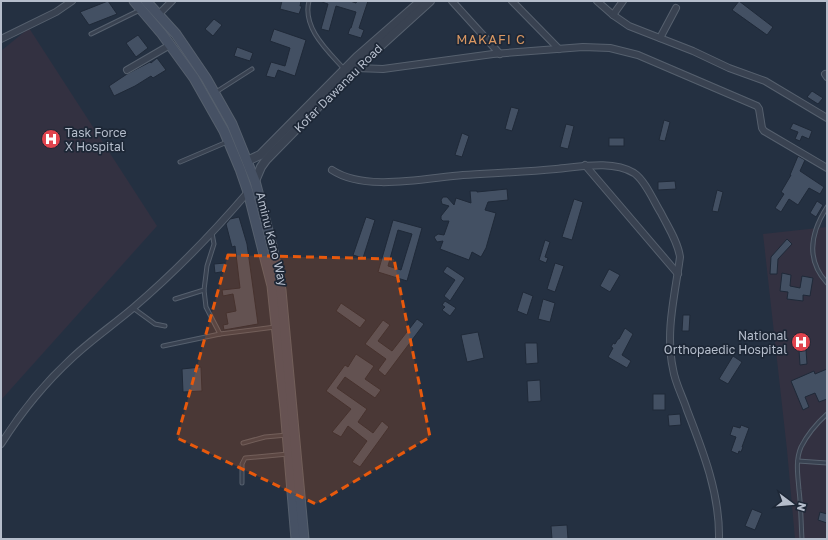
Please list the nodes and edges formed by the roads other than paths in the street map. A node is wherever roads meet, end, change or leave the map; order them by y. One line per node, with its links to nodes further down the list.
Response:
1 (72, 1): 17 (street)
2 (134, 1): 11 (main road, Aminu Kano Way)
3 (172, 1): 13 (street)
4 (309, 1): 25 (lane)
5 (421, 1): 25 (street, Kofar Dawanau Road)
6 (430, 1): 22 (street, Kofar Dawanau Road)
7 (452, 1): 21 (street)
8 (512, 1): 20 (street)
9 (597, 1): 14 (street)
10 (624, 1): 14 (street)
11 (144, 5): 13 (main road, Aminu Kano Way); 15 (lane); 19 (main road, Aminu Kano Way)
12 (676, 8): 16 (street)
13 (158, 15): 18 (main road, Aminu Kano Way)
14 (613, 15): 16 (street)
15 (91, 34)
16 (660, 38): 27 (street)
17 (1, 39)
18 (184, 45): 19 (main road); 26 (main road, Aminu Kano Way)
19 (173, 49): 24 (street); 28 (main road, Aminu Kano Way)
20 (559, 49): 21 (street); 32 (street)
21 (500, 54): 22 (street)
22 (356, 68): 34 (street, Kofar Dawanau Road)
23 (252, 69): 26 (lane)
24 (127, 70)
25 (345, 70): 29 (street, Kofar Dawanau Road)
26 (215, 93): 29 (main road, Aminu Kano Way)
27 (827, 118)
28 (229, 141): 30 (lane); 35 (main road, Aminu Kano Way)
29 (247, 161): 34 (main road, Aminu Kano Way)
30 (180, 162)
31 (585, 165): 33 (street); 38 (street); 38 (street)
32 (827, 168)
33 (332, 170)
34 (255, 181): 47 (main road, Aminu Kano Way)
35 (248, 192): 37 (street); 44 (main road, Aminu Kano Way)
36 (827, 207): 39 (lane)
37 (212, 232): 40 (lane); 42 (street)
38 (678, 274): 58 (street)
39 (827, 283)
40 (204, 290): 41 (lane); 45 (lane)
41 (175, 299)
42 (133, 308): 43 (lane); 51 (street)
43 (164, 326)
44 (276, 327): 45 (lane); 47 (main road, Aminu Kano Way)
45 (220, 334): 46 (lane)
46 (163, 346)
47 (289, 408): 49 (main road, Aminu Kano Way); 57 (main road, Aminu Kano Way)
48 (826, 415): 53 (lane)
49 (287, 435): 50 (lane); 52 (main road, Aminu Kano Way)
50 (243, 443)
51 (1, 444)
52 (288, 454): 55 (lane); 56 (main road, Aminu Kano Way)
53 (798, 461): 54 (lane); 59 (lane)
54 (827, 463)
55 (242, 483)
56 (296, 539)
57 (304, 539)
58 (720, 539)
59 (802, 539)

